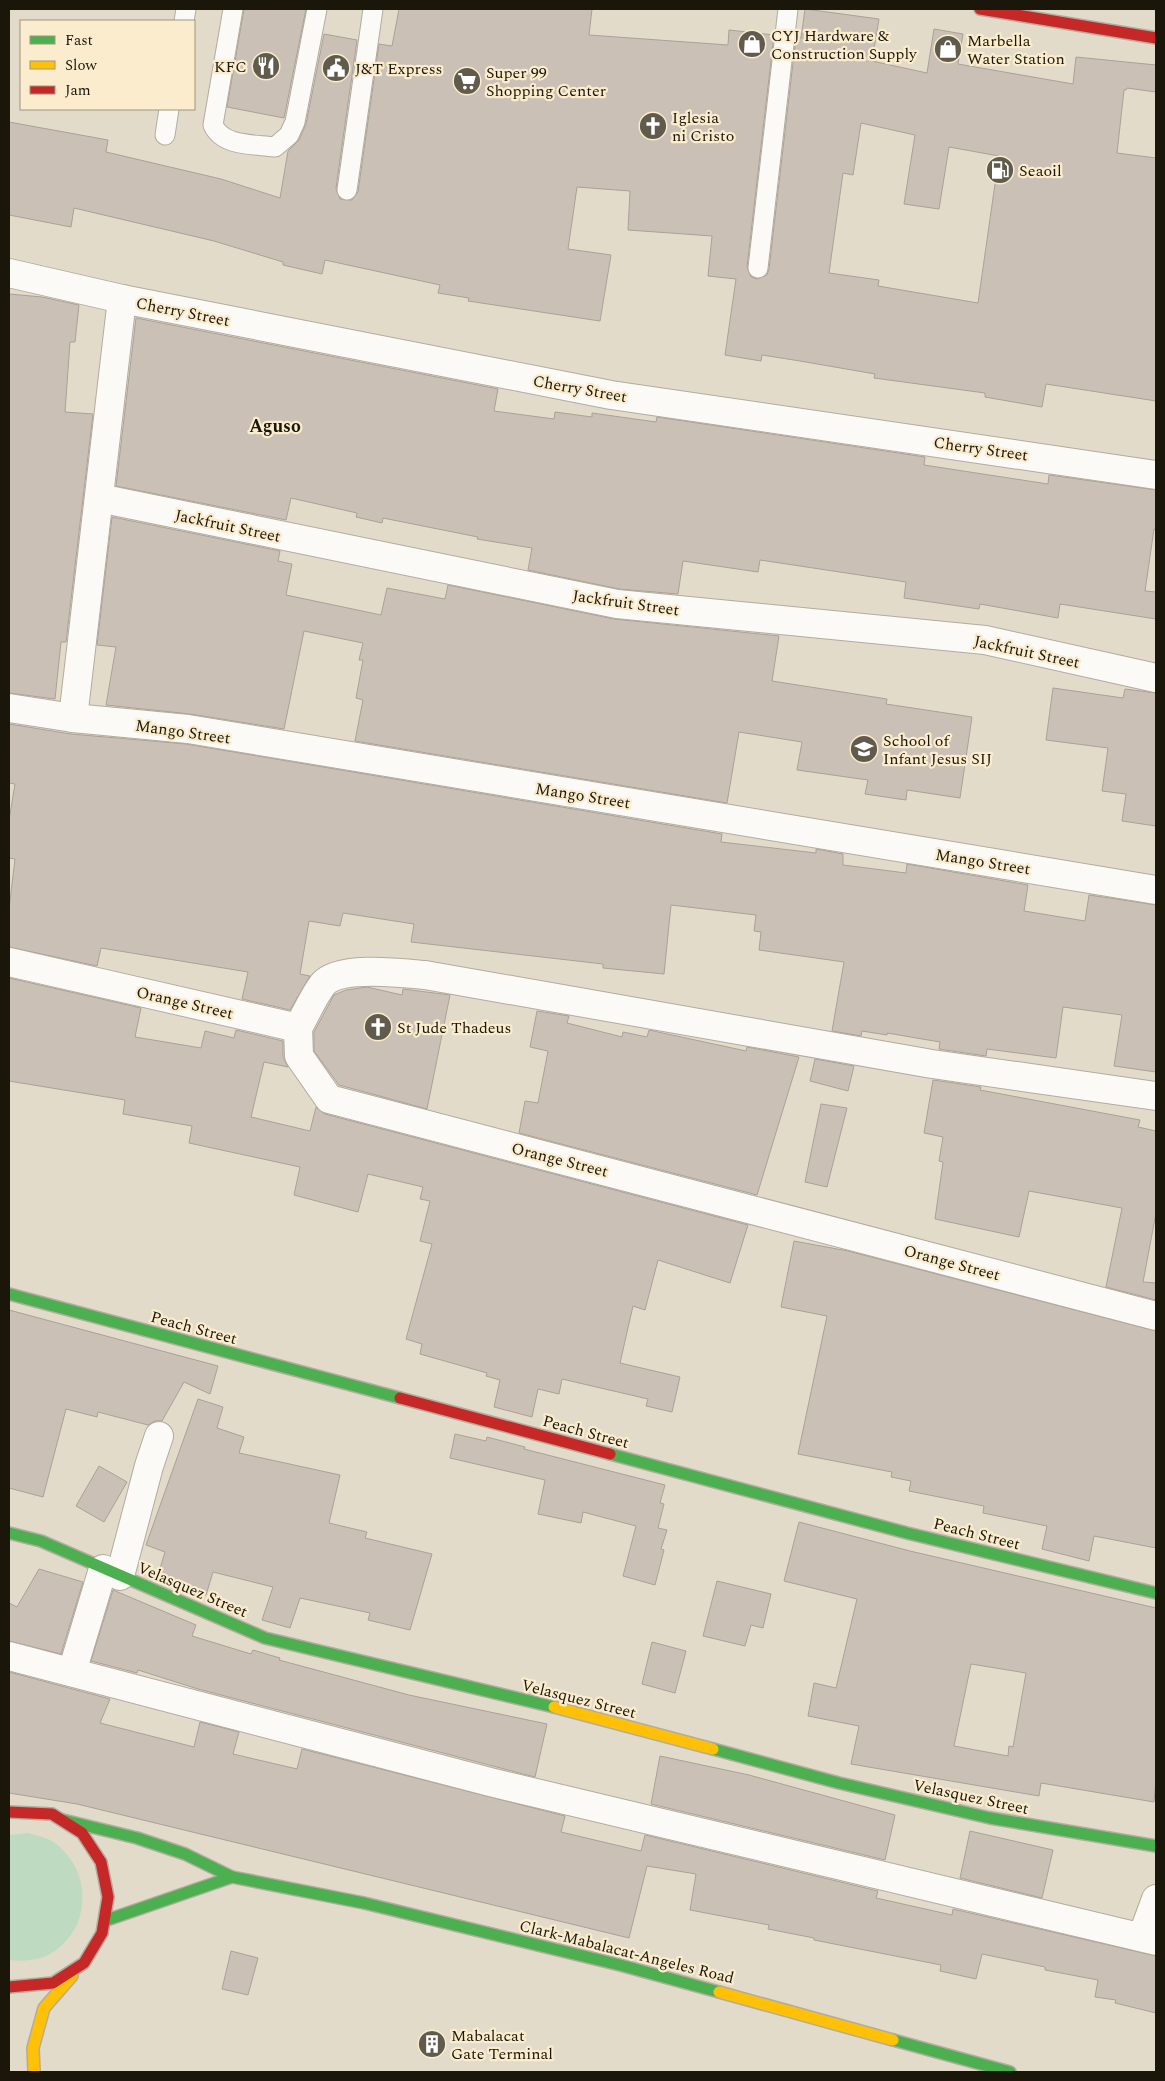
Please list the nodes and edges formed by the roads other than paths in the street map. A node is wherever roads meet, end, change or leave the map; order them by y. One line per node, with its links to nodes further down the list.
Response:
1 (233, 9): 2 (lane)
2 (317, 9)
3 (373, 9): 9 (lane)
4 (788, 9): 10 (lane)
5 (980, 9): 6 (main road)
6 (1156, 38)
7 (170, 110): 8 (lane)
8 (165, 135)
9 (347, 190)
10 (758, 268)
11 (9, 274): 12 (street, Cherry Street)
12 (122, 299): 13 (street, Cherry Street); 14 (street)
13 (1156, 475)
14 (99, 498): 15 (street, Jackfruit Street); 17 (street)
15 (1156, 678)
16 (9, 708): 17 (street, Mango Street)
17 (72, 718): 18 (street, Mango Street)
18 (1156, 890)
19 (9, 962): 20 (street, Orange Street)
20 (298, 1028): 21 (street); 23 (street, Orange Street)
21 (1156, 1096)
22 (9, 1294): 27 (main road, Peach Street)
23 (1156, 1316)
24 (159, 1436): 26 (street)
25 (9, 1533): 26 (main road, Velasquez Street)
26 (112, 1572): 29 (street); 32 (main road, Velasquez Street)
27 (1156, 1593)
28 (9, 1656): 29 (street)
29 (72, 1672): 36 (street)
30 (9, 1812): 31 (main road)
31 (63, 1820): 33 (main road, Clark-Mabalacat-Angeles Road); 35 (main road)
32 (1156, 1846)
33 (232, 1876): 35 (main road); 40 (main road, Clark-Mabalacat-Angeles Road)
34 (1156, 1900): 36 (street)
35 (107, 1920): 37 (main road)
36 (1149, 1939)
37 (82, 1964): 38 (main road); 39 (main road)
38 (9, 1986)
39 (34, 2072)
40 (1010, 2072)

